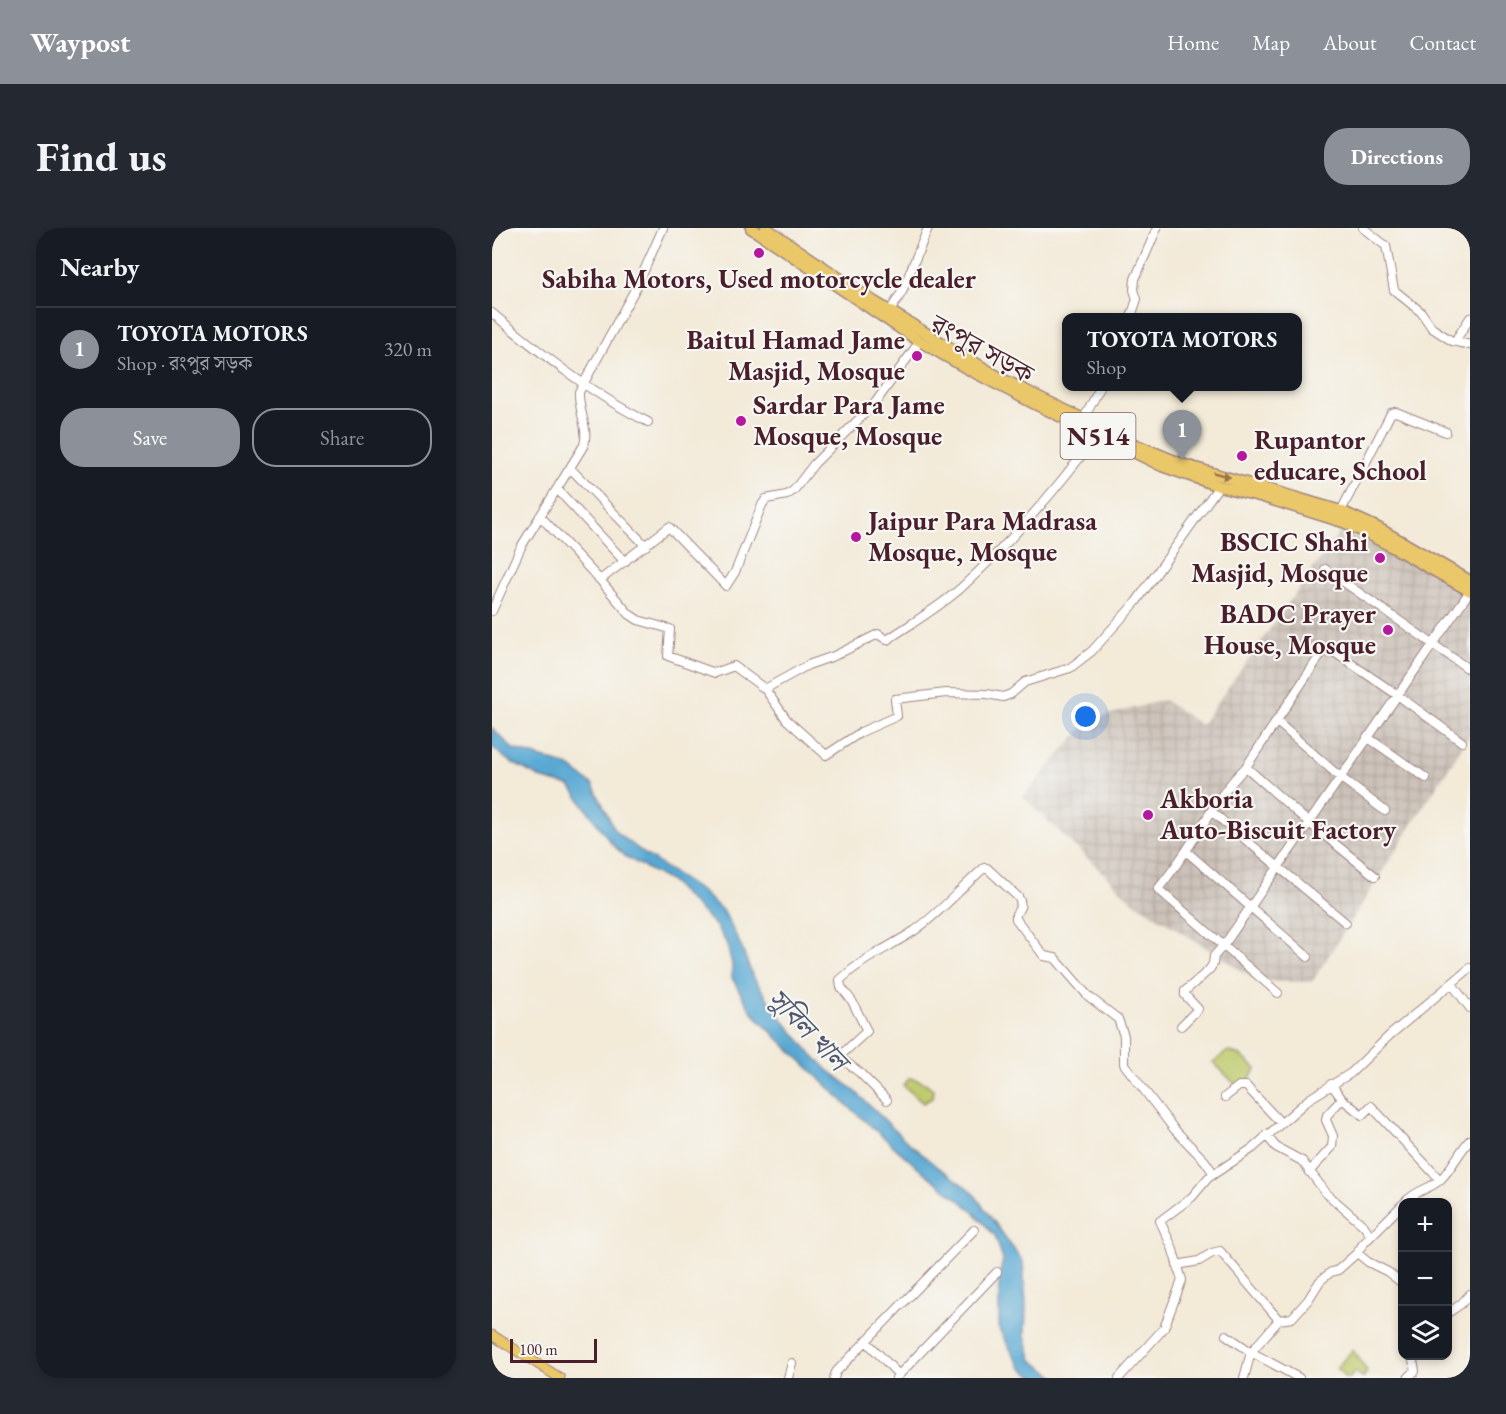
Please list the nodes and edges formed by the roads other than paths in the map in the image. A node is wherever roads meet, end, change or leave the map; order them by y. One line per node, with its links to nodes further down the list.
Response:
1 (663, 228): 14 (street)
2 (751, 228): 11 (highway, রংপুর সড়ক / N514)
3 (766, 228): 7 (highway, রংপুর সড়ক / N514)
4 (928, 228): 7 (street)
5 (1157, 228): 9 (street)
6 (1363, 228): 12 (street)
7 (890, 311): 16 (highway, রংপুর সড়ক / N514)
8 (492, 313): 14 (street)
9 (1133, 313)
10 (1470, 318): 12 (street)
11 (920, 341): 19 (highway, রংপুর সড়ক / N514); 25 (street)
12 (1455, 341): 13 (street)
13 (1470, 345)
14 (583, 382): 17 (street); 20 (street)
15 (1099, 391): 16 (street)
16 (1084, 418): 23 (highway, রংপুর সড়ক / N514, one-way to 23)
17 (648, 422)
18 (1446, 432): 23 (street)
19 (1097, 435): 21 (highway, রংপুর সড়ক / N514); 33 (street)
20 (570, 468): 22 (street); 25 (street)
21 (1219, 486): 29 (highway, রংপুর সড়ক / N514); 33 (street)
22 (557, 489): 24 (street); 26 (street)
23 (1341, 511): 29 (highway, রংপুর সড়ক / N514)
24 (540, 516): 28 (street); 30 (street)
25 (646, 546): 26 (street)
26 (625, 562): 28 (street)
27 (1325, 569): 31 (street)
28 (600, 580): 33 (street)
29 (1470, 583): 31 (street)
30 (492, 611)
31 (1432, 644): 32 (street); 34 (street)
32 (1470, 670)
33 (765, 688)
34 (1396, 694): 35 (street); 36 (street); 37 (street)
35 (1276, 721): 38 (street); 39 (street)
36 (1366, 737): 39 (street); 40 (street)
37 (1462, 742)
38 (1246, 767): 41 (street); 43 (street)
39 (1340, 777): 42 (street); 43 (street)
40 (1426, 778)
41 (1210, 811): 44 (street); 45 (street)
42 (1385, 811)
43 (1308, 822): 45 (street); 46 (street)
44 (1186, 851): 47 (street); 49 (street)
45 (1278, 866): 47 (street); 48 (street)
46 (1376, 876)
47 (1249, 908): 49 (street); 50 (street)
48 (1346, 923)
49 (1224, 945): 53 (street); 55 (street)
50 (1308, 957)
51 (1470, 968): 52 (street)
52 (1452, 984): 54 (street); 56 (street)
53 (1278, 993)
54 (1470, 1008)
55 (1182, 1026)
56 (1331, 1084): 58 (street); 60 (street)
57 (1225, 1097): 60 (street)
58 (1342, 1099): 63 (street); 65 (street)
59 (887, 1100): 64 (street)
60 (1281, 1123): 61 (street)
61 (1266, 1135): 63 (street); 64 (street)
62 (1470, 1140): 65 (street)
63 (1309, 1172): 69 (street)
64 (1214, 1174): 71 (street)
65 (1440, 1179): 66 (street)
66 (1409, 1198)
67 (1398, 1210): 69 (street)
68 (974, 1230): 79 (street)
69 (1371, 1236): 70 (street)
70 (1357, 1253): 73 (street); 76 (street)
71 (1177, 1265): 76 (street); 88 (street)
72 (997, 1272): 84 (street)
73 (1398, 1280)
74 (1470, 1294): 75 (street)
75 (1452, 1312)
76 (1279, 1320): 80 (street)
77 (492, 1335): 85 (main road)
78 (1226, 1335): 80 (street)
79 (866, 1341): 84 (street); 87 (street)
80 (1251, 1352): 89 (street); 90 (street)
81 (1413, 1360): 83 (street)
82 (792, 1364): 86 (street)
83 (1415, 1371): 91 (street); 92 (street)
84 (897, 1376)
85 (560, 1378)
86 (788, 1378)
87 (834, 1378)
88 (1119, 1378)
89 (1244, 1378)
90 (1299, 1378)
91 (1408, 1378)
92 (1423, 1378)

